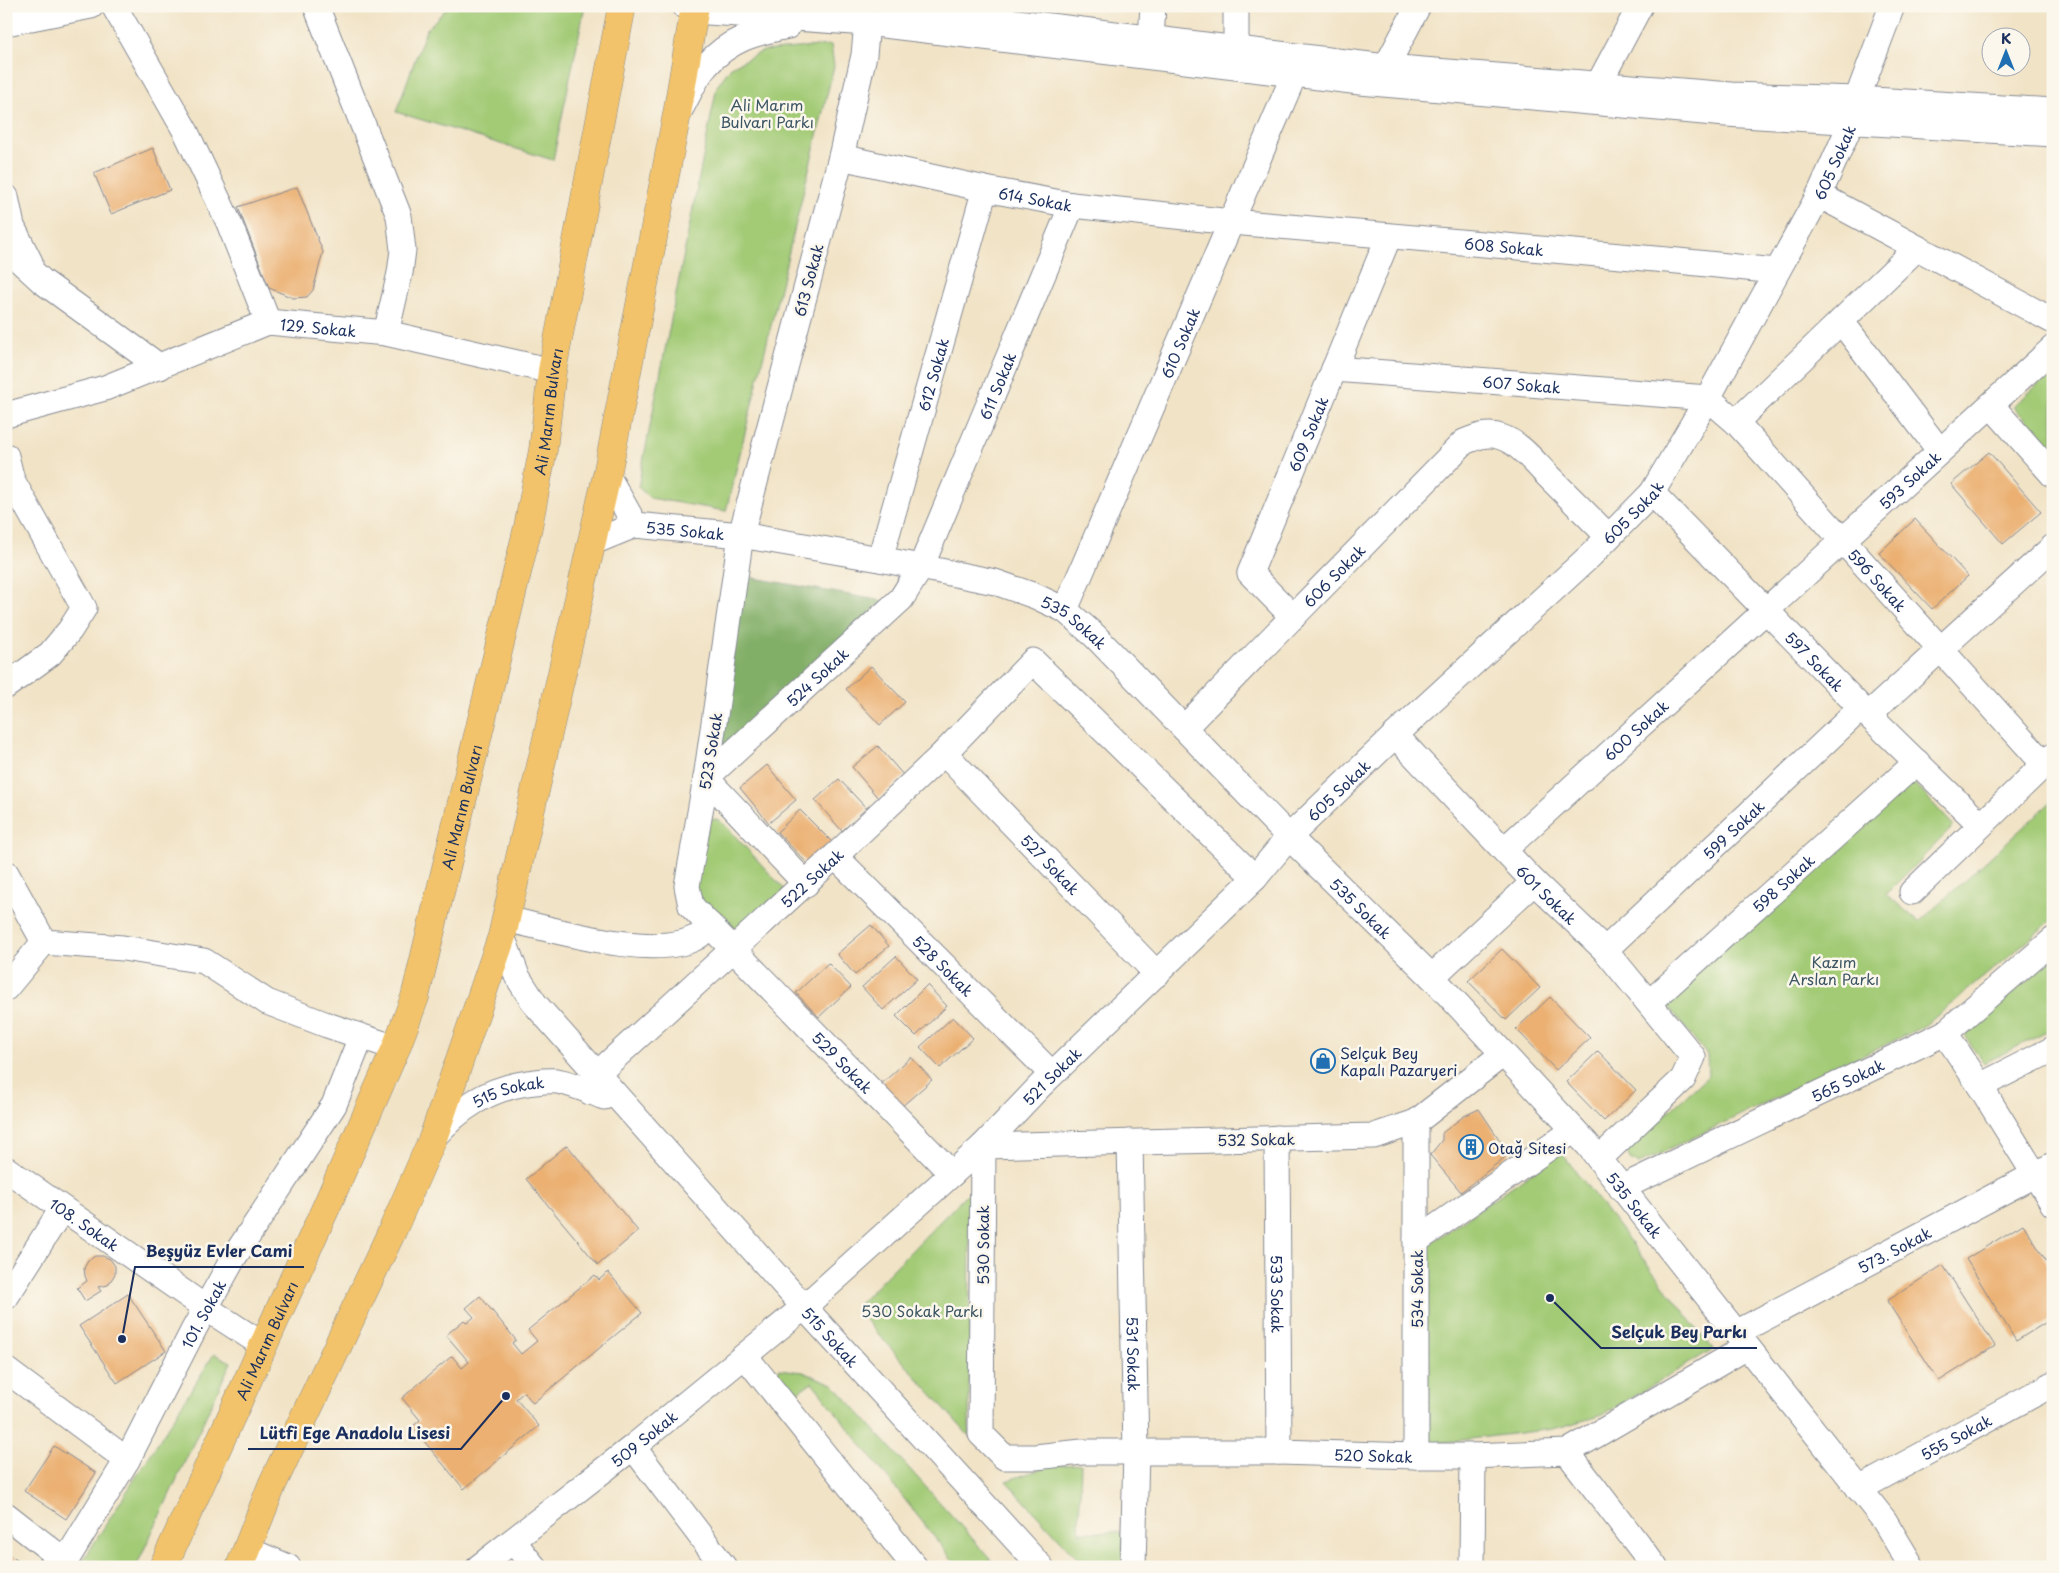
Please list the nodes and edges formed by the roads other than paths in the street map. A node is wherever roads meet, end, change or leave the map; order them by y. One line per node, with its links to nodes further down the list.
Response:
1 (91, 6): 13 (street)
2 (114, 6): 37 (street)
3 (316, 6): 38 (street)
4 (622, 6): 42 (main road, Ali Marım Bulvarı)
5 (886, 6): 15 (street)
6 (1153, 6): 15 (street)
7 (1236, 6): 16 (street)
8 (1418, 6): 17 (street)
9 (1640, 6): 19 (street)
10 (1892, 6): 20 (street, 605 Sokak)
11 (691, 8): 12 (street); 22 (main road)
12 (818, 19): 14 (street); 22 (street)
13 (6, 23)
14 (867, 23): 18 (street); 24 (street, 613 Sokak)
15 (1151, 39): 16 (street)
16 (1236, 50): 17 (street)
17 (1386, 67): 19 (street)
18 (1294, 75): 20 (street); 29 (street, 610 Sokak)
19 (1598, 85): 20 (street)
20 (1854, 110): 21 (street); 23 (street); 26 (street, 605 Sokak)
21 (2053, 111)
22 (677, 114): 49 (main road)
23 (2053, 134)
24 (841, 157): 25 (street, 614 Sokak); 53 (street, 613 Sokak)
25 (986, 189): 28 (street, 614 Sokak); 58 (street, 612 Sokak)
26 (1819, 195): 32 (street); 33 (street, 605 Sokak)
27 (6, 197): 34 (street)
28 (1072, 205): 29 (street, 614 Sokak); 59 (street, 611 Sokak)
29 (1232, 222): 30 (street, 608 Sokak); 60 (street, 610 Sokak)
30 (1389, 236): 33 (street, 608 Sokak); 41 (street, 609 Sokak)
31 (6, 248): 34 (street)
32 (1917, 248): 35 (street); 36 (street)
33 (1776, 272): 43 (street, 605 Sokak)
34 (42, 281): 40 (street)
35 (2053, 320)
36 (1841, 321): 46 (street); 47 (street)
37 (268, 322): 38 (street, 129. Sokak); 40 (street, 129. Sokak)
38 (386, 333): 42 (street, 129. Sokak)
39 (2053, 348): 44 (street, 593 Sokak)
40 (160, 367): 45 (street, 129. Sokak)
41 (1334, 369): 43 (street, 607 Sokak); 62 (street, 609 Sokak)
42 (552, 371): 93 (main road, Ali Marım Bulvarı)
43 (1708, 398): 46 (street, 596 Sokak); 51 (street, 605 Sokak)
44 (1992, 405): 47 (street, 593 Sokak); 50 (street)
45 (6, 415)
46 (1736, 422): 55 (street, 596 Sokak)
47 (1940, 450): 55 (street, 593 Sokak)
48 (6, 456): 64 (street)
49 (607, 475): 52 (street); 56 (main road)
50 (2053, 476)
51 (1652, 493): 54 (street, 605 Sokak); 61 (street, 597 Sokak)
52 (635, 525): 53 (street, 535 Sokak); 56 (street)
53 (741, 534): 58 (street, 535 Sokak); 71 (street, 523 Sokak)
54 (1608, 536): 62 (street, 606 Sokak); 67 (street, 605 Sokak)
55 (1843, 540): 61 (street, 593 Sokak); 63 (street, 596 Sokak)
56 (591, 543): 82 (main road)
57 (2053, 547): 63 (street, 599 Sokak)
58 (880, 559): 59 (street, 535 Sokak)
59 (921, 567): 60 (street, 535 Sokak); 71 (street, 524 Sokak)
60 (1065, 610): 66 (street, 535 Sokak)
61 (1764, 610): 65 (street, 597 Sokak); 74 (street, 600 Sokak)
62 (1292, 618): 66 (street, 606 Sokak)
63 (1941, 648): 65 (street, 599 Sokak); 69 (street, 596 Sokak)
64 (6, 686)
65 (1865, 711): 70 (street, 597 Sokak); 86 (street, 599 Sokak)
66 (1184, 728): 73 (street, 535 Sokak)
67 (1395, 735): 73 (street, 605 Sokak); 74 (street, 601 Sokak)
68 (944, 753): 75 (street, 522 Sokak); 77 (street, 522 Sokak); 87 (street, 527 Sokak)
69 (2048, 760): 72 (street)
70 (1917, 762): 72 (street, 597 Sokak); 90 (street, 598 Sokak)
71 (706, 778): 79 (street); 81 (street, 523 Sokak)
72 (1981, 825): 80 (street)
73 (1289, 837): 77 (street, 521 Sokak); 88 (street, 535 Sokak)
74 (1504, 850): 78 (street, 601 Sokak)
75 (836, 856): 79 (street, 522 Sokak); 96 (street, 528 Sokak)
76 (6, 873): 84 (street)
77 (1255, 878): 87 (street, 521 Sokak)
78 (1534, 882): 86 (street, 601 Sokak); 88 (street)
79 (806, 884): 85 (street, 522 Sokak)
80 (1912, 892)
81 (710, 925): 82 (street); 85 (street, 523 Sokak)
82 (504, 927): 97 (street, 515 Sokak); 101 (main road)
83 (2053, 940): 91 (street, 565 Sokak)
84 (44, 942): 89 (street); 92 (street)
85 (734, 950): 97 (street, 522 Sokak); 108 (street, 529 Sokak)
86 (1604, 950): 90 (street, 601 Sokak)
87 (1157, 974): 96 (street, 521 Sokak)
88 (1432, 977): 95 (street, 535 Sokak)
89 (6, 988)
90 (1648, 1003): 105 (street, 601 Sokak)
91 (1945, 1033): 98 (street); 109 (street, 565 Sokak)
92 (361, 1037): 93 (street); 115 (street, 101. Sokak)
93 (396, 1048): 117 (main road, Ali Marım Bulvarı)
94 (2053, 1049): 98 (street)
95 (1503, 1054): 99 (street, 532 Sokak); 100 (street, 535 Sokak)
96 (1052, 1074): 104 (street, 521 Sokak)
97 (594, 1083): 101 (street, 515 Sokak); 114 (street, 515 Sokak)
98 (1980, 1086): 107 (street)
99 (1416, 1122): 102 (street, 532 Sokak); 112 (street, 534 Sokak)
100 (1574, 1130): 105 (street, 535 Sokak); 112 (street)
101 (434, 1138): 132 (main road)
102 (1277, 1138): 103 (street, 532 Sokak); 124 (street, 533 Sokak)
103 (1130, 1142): 104 (street, 532 Sokak); 123 (street, 531 Sokak)
104 (983, 1146): 108 (street, 521 Sokak); 121 (street, 530 Sokak)
105 (1599, 1159): 109 (street, 535 Sokak)
106 (6, 1169): 111 (street, 108. Sokak)
107 (2043, 1170): 110 (street); 116 (street, 573. Sokak)
108 (952, 1174): 114 (street, 521 Sokak)
109 (1621, 1188): 116 (street, 535 Sokak)
110 (2053, 1204)
111 (62, 1209): 113 (street); 115 (street, 108. Sokak)
112 (1416, 1241): 126 (street, 534 Sokak)
113 (6, 1298)
114 (804, 1307): 118 (street, 509 Sokak); 140 (street, 515 Sokak)
115 (206, 1308): 117 (street, 108. Sokak); 128 (street, 101. Sokak)
116 (1741, 1340): 125 (street, 520 Sokak); 129 (street, 535 Sokak)
117 (263, 1345): 134 (main road, Ali Marım Bulvarı)
118 (745, 1356): 122 (street, 509 Sokak); 139 (street)
119 (6, 1370): 128 (street)
120 (2053, 1384): 129 (street, 555 Sokak)
121 (981, 1434): 123 (street, 520 Sokak)
122 (633, 1447): 131 (street, 509 Sokak); 138 (street)
123 (1136, 1452): 124 (street, 520 Sokak); 141 (street, 531 Sokak)
124 (1279, 1452): 126 (street, 520 Sokak)
125 (1567, 1452): 127 (street, 520 Sokak); 143 (street)
126 (1416, 1456): 127 (street, 520 Sokak)
127 (1473, 1456): 142 (street)
128 (127, 1460): 133 (street, 101. Sokak)
129 (1859, 1489): 144 (street, 535 Sokak)
130 (6, 1515): 133 (street)
131 (513, 1541): 136 (street, 509 Sokak); 137 (street)
132 (244, 1558): 135 (street)
133 (63, 1564)
134 (163, 1567)
135 (288, 1567)
136 (480, 1567)
137 (534, 1567)
138 (724, 1567)
139 (915, 1567)
140 (1041, 1567)
141 (1133, 1567)
142 (1472, 1567)
143 (1656, 1567)
144 (1912, 1567)

